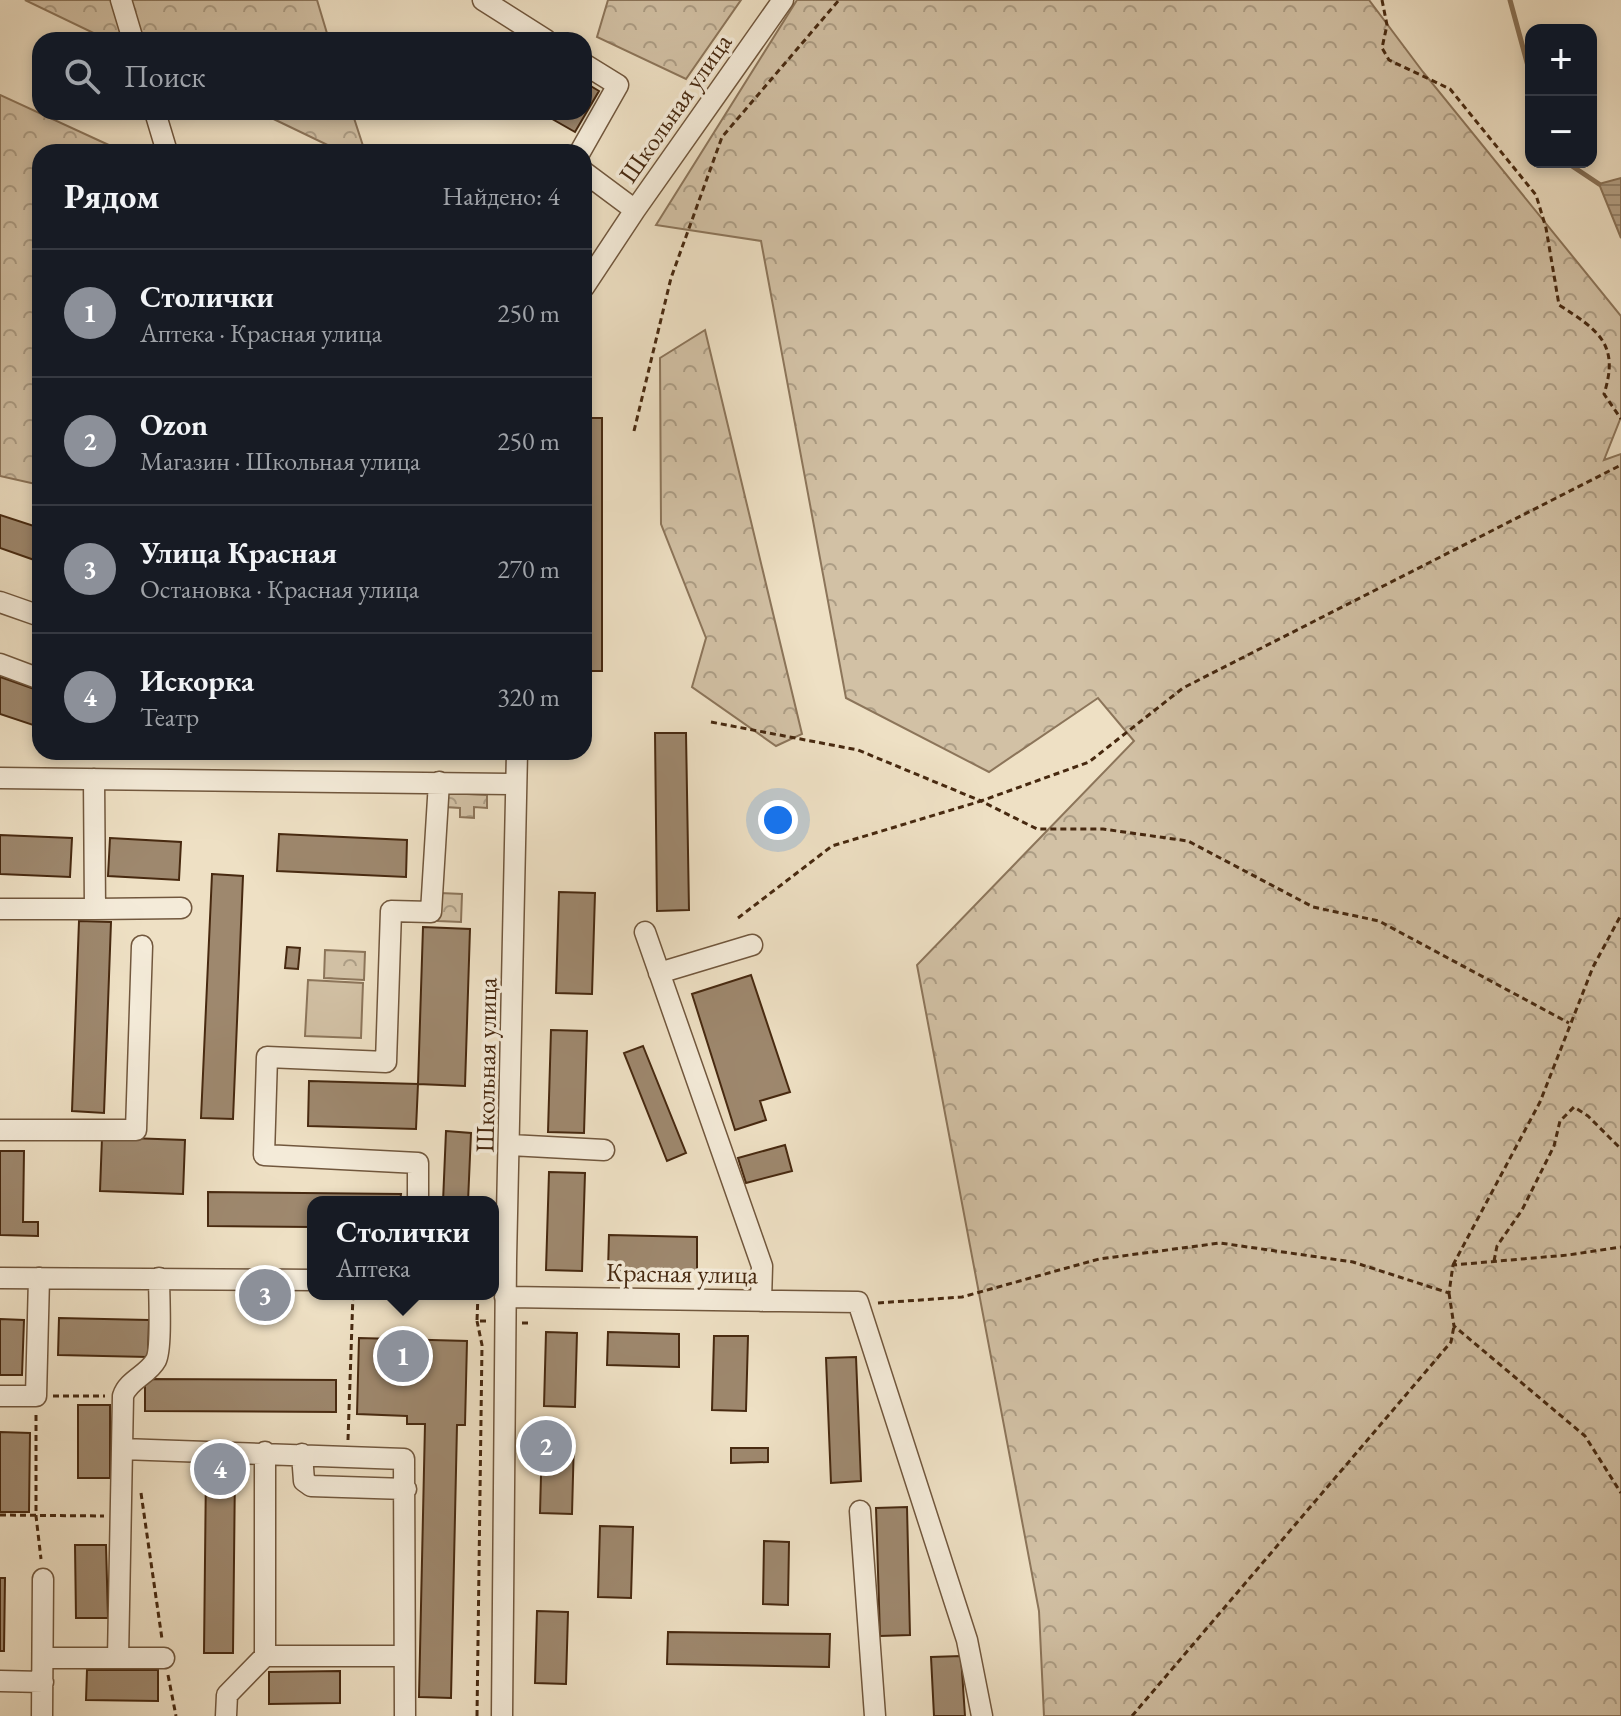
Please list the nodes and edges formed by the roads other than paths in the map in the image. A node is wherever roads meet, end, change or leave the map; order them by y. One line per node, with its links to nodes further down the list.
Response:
1 (121, 0): 4 (street)
2 (483, 0): 5 (street)
3 (783, 0): 11 (street, Школьная улица)
4 (131, 32)
5 (533, 32)
6 (592, 69): 9 (street)
7 (157, 120): 8 (street)
8 (165, 144)
9 (585, 144)
10 (592, 178): 11 (street)
11 (635, 210): 12 (street, Школьная улица)
12 (592, 275)
13 (0, 602): 14 (street)
14 (32, 613)
15 (0, 664): 16 (street)
16 (32, 676)
17 (517, 760): 21 (street, Школьная улица)
18 (0, 778): 19 (street)
19 (94, 779): 20 (street); 24 (street)
20 (439, 782): 21 (street); 32 (street)
21 (516, 784): 30 (street, Школьная улица)
22 (181, 908): 24 (street)
23 (0, 909): 24 (street)
24 (95, 909)
25 (645, 932): 28 (street)
26 (752, 945): 28 (street)
27 (142, 946): 29 (street)
28 (659, 973): 38 (street)
29 (0, 1130)
30 (510, 1145): 31 (street); 37 (street, Школьная улица)
31 (604, 1150)
32 (418, 1196)
33 (0, 1278): 34 (street)
34 (39, 1278): 35 (street); 39 (street)
35 (159, 1278): 36 (street); 40 (street)
36 (307, 1280)
37 (501, 1288): 38 (street, Красная улица); 56 (street, Школьная улица)
38 (761, 1301): 58 (street, Красная улица)
39 (0, 1396)
40 (122, 1449): 41 (street); 49 (street)
41 (265, 1452): 42 (street); 46 (street)
42 (302, 1454): 43 (street); 43 (street)
43 (406, 1489): 47 (street)
44 (860, 1511): 57 (street)
45 (43, 1579): 48 (street)
46 (265, 1656): 47 (street); 54 (street)
47 (404, 1656): 55 (street)
48 (44, 1658): 49 (street); 52 (street)
49 (118, 1658): 50 (street)
50 (164, 1658)
51 (0, 1681): 52 (street)
52 (43, 1682): 53 (street)
53 (42, 1716)
54 (226, 1716)
55 (405, 1716)
56 (502, 1716)
57 (875, 1716)
58 (982, 1716)

